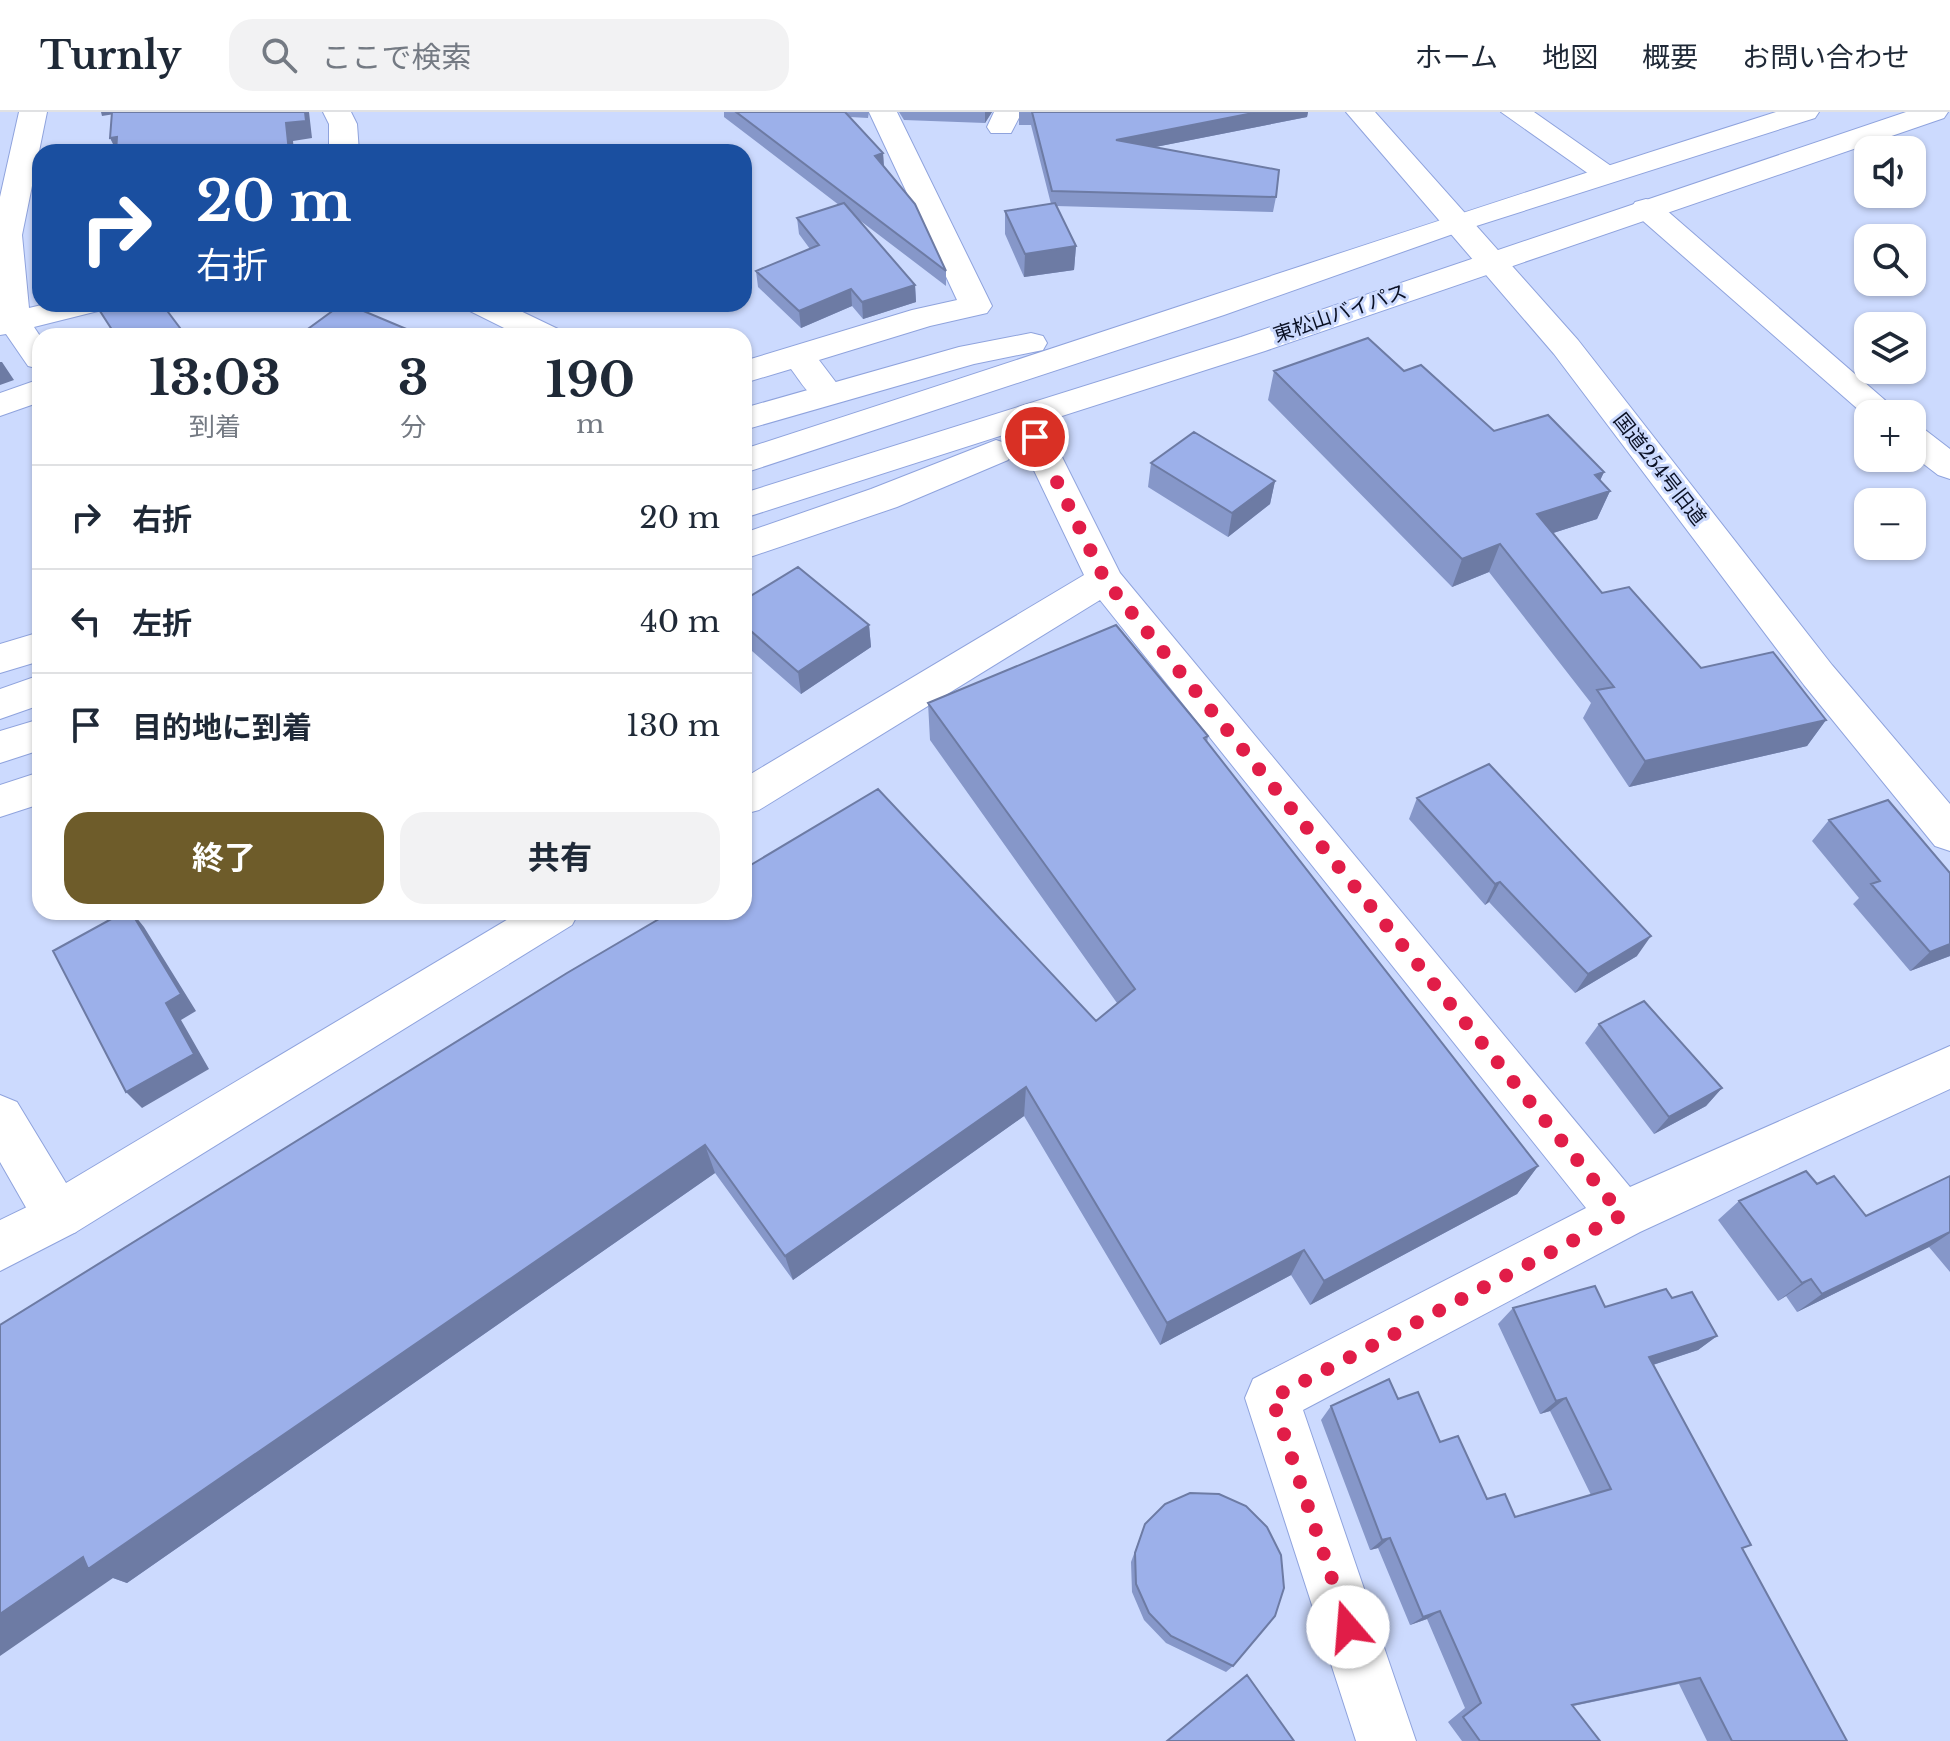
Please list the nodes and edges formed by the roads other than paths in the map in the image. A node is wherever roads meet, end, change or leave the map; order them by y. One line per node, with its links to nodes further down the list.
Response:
1 (33, 112): 16 (main road)
2 (337, 112): 8 (main road)
3 (883, 112): 20 (main road)
4 (1360, 112): 11 (main road, 国道254号旧道)
5 (1515, 112): 9 (main road)
6 (1805, 112): 9 (main road, 東松山バイパス)
7 (1934, 112): 10 (main road, 東松山バイパス)
8 (344, 144)
9 (1606, 173): 11 (main road, 東松山バイパス)
10 (1646, 208): 12 (main road, 東松山バイパス); 24 (main road)
11 (1459, 222): 12 (main road, 国道254号旧道); 13 (main road, 東松山バイパス)
12 (1492, 260): 18 (main road, 東松山バイパス); 43 (main road, 国道254号旧道)
13 (1213, 308): 23 (main road); 29 (main road, 東松山バイパス)
14 (53, 312): 16 (main road)
15 (497, 312): 17 (main road)
16 (7, 323): 19 (main road)
17 (530, 328)
18 (1253, 344): 27 (main road); 31 (main road, 東松山バイパス)
19 (32, 350)
20 (798, 356): 21 (main road); 23 (main road)
21 (752, 370)
22 (32, 393): 25 (main road)
23 (827, 393): 26 (main road)
24 (1868, 400)
25 (0, 405)
26 (752, 416)
27 (1035, 437): 32 (main road); 33 (main road)
28 (1926, 448): 30 (main road)
29 (752, 458)
30 (1950, 467)
31 (752, 503)
32 (752, 543)
33 (1105, 580): 41 (main road); 48 (main road)
34 (32, 649): 35 (main road)
35 (0, 659)
36 (32, 693): 37 (main road)
37 (0, 704)
38 (32, 737): 39 (main road)
39 (0, 747)
40 (32, 791): 42 (main road)
41 (752, 793)
42 (0, 801)
43 (1950, 834)
44 (544, 920): 47 (main road)
45 (1950, 1067): 48 (main road)
46 (0, 1117): 47 (main road)
47 (58, 1215): 49 (main road)
48 (1622, 1215): 50 (main road)
49 (0, 1247)
50 (1386, 1741)

